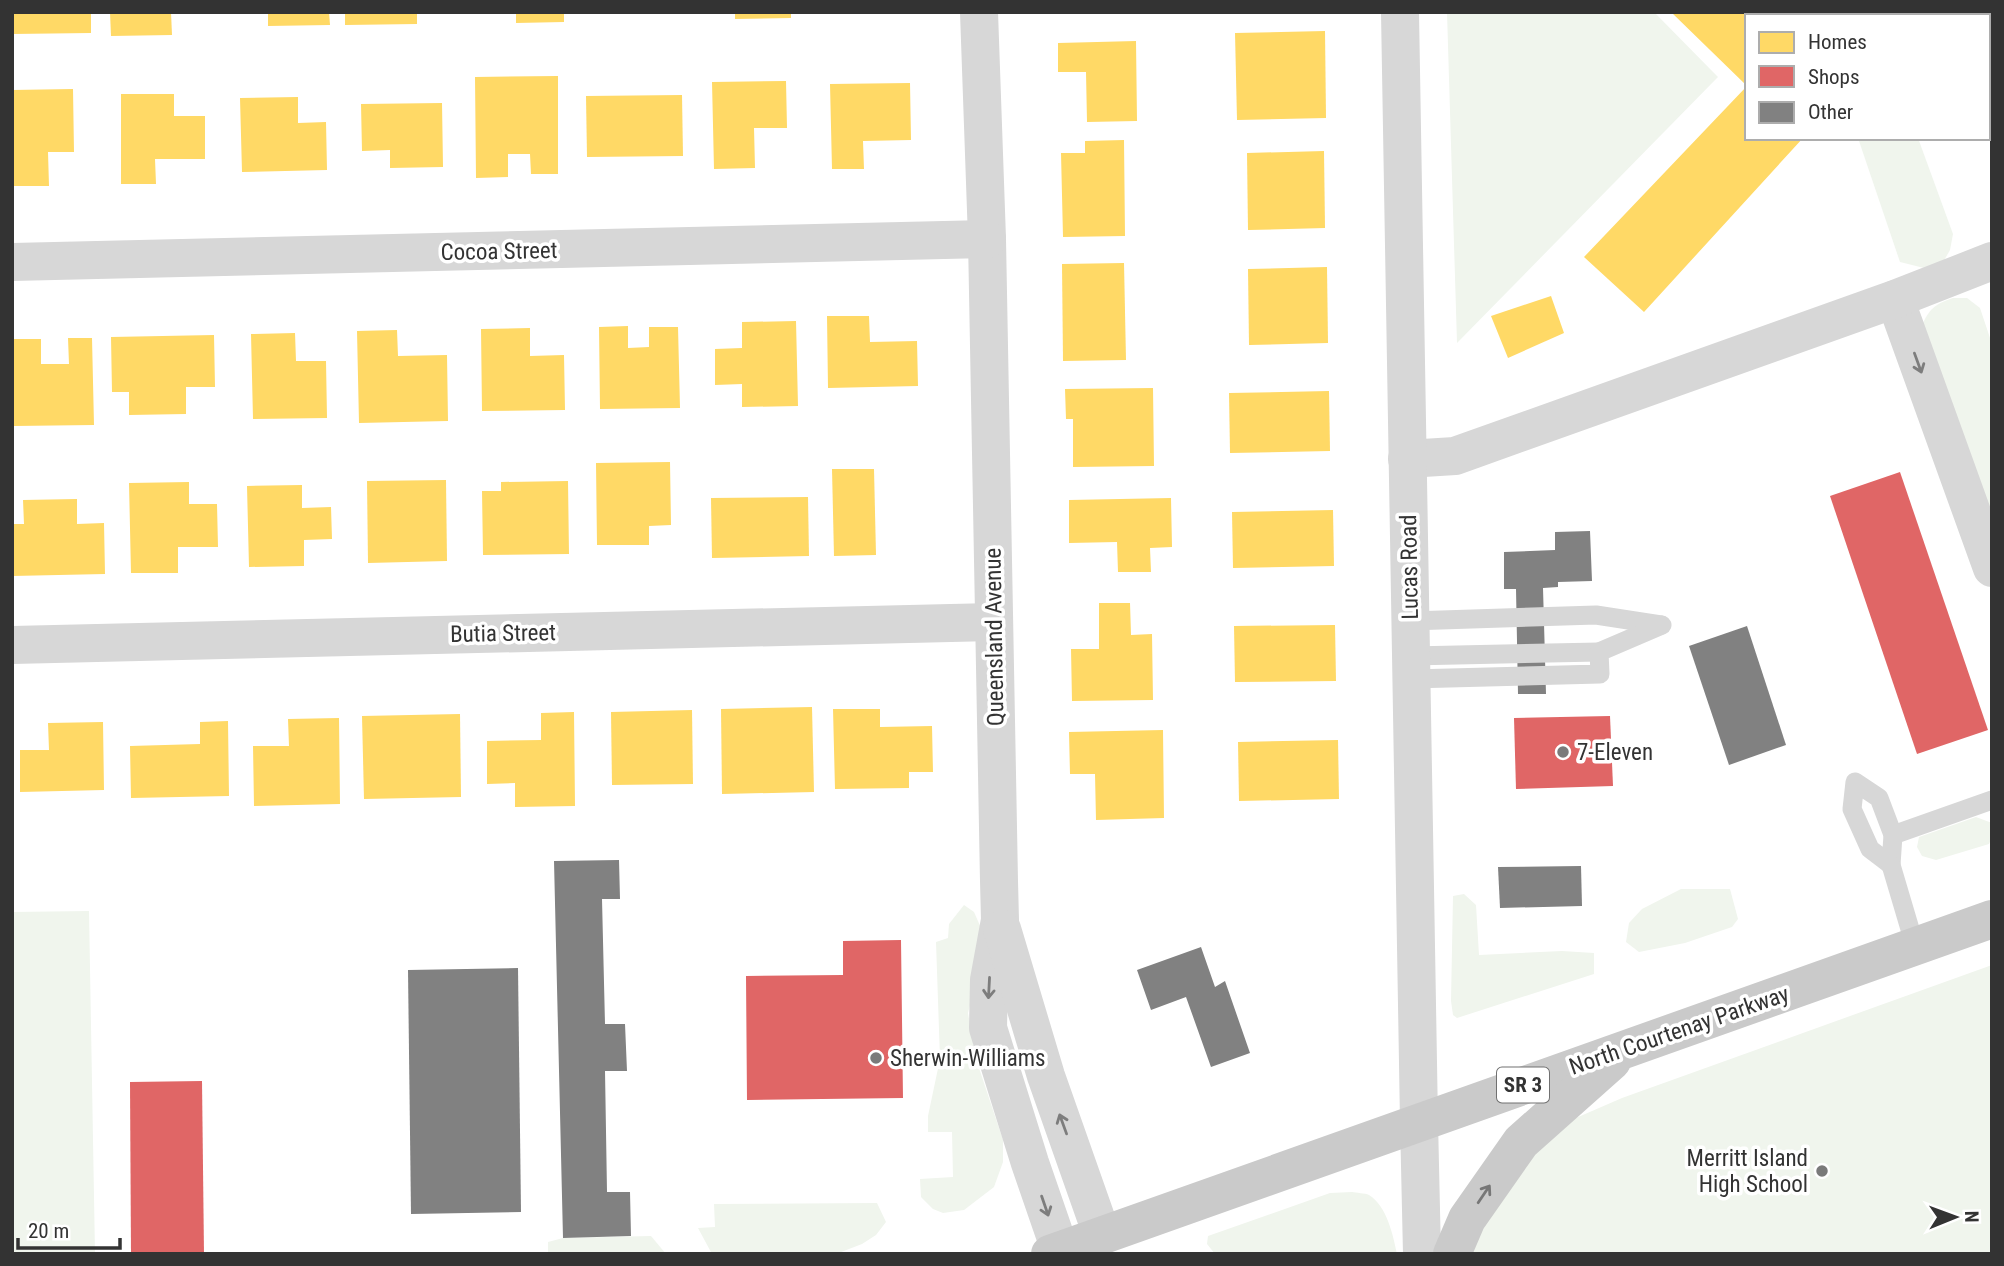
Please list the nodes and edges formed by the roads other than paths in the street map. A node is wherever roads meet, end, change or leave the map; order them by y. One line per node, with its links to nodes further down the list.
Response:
1 (979, 12): 3 (street, Queensland Avenue)
2 (1400, 12): 7 (street, Lucas Road)
3 (986, 239): 4 (street, Cocoa Street); 9 (street, Queensland Avenue)
4 (12, 262)
5 (1989, 270): 6 (street)
6 (1895, 299): 7 (street); 8 (street, one-way to 8)
7 (1408, 459): 11 (street, Lucas Road)
8 (1992, 568)
9 (993, 622): 10 (street, Butia Street); 16 (street, Queensland Avenue)
10 (12, 645)
11 (1411, 652): 11 (lane); 19 (street, Lucas Road)
12 (1992, 800): 13 (lane)
13 (1894, 835): 14 (lane); 14 (lane)
14 (1891, 865): 17 (lane)
15 (1992, 919): 17 (main road, North Courtenay Parkway / SR 3)
16 (1000, 920): 20 (street, one-way to 16); 21 (street, Queensland Avenue, one-way to 21)
17 (1915, 946): 18 (main road, North Courtenay Parkway / SR 3)
18 (1627, 1048): 19 (main road, North Courtenay Parkway / SR 3); 23 (main road, one-way to 18)
19 (1419, 1121): 20 (main road, North Courtenay Parkway / SR 3); 22 (street, Lucas Road)
20 (1102, 1235): 21 (main road, North Courtenay Parkway / SR 3)
21 (1055, 1252)
22 (1422, 1254)
23 (1452, 1254)

